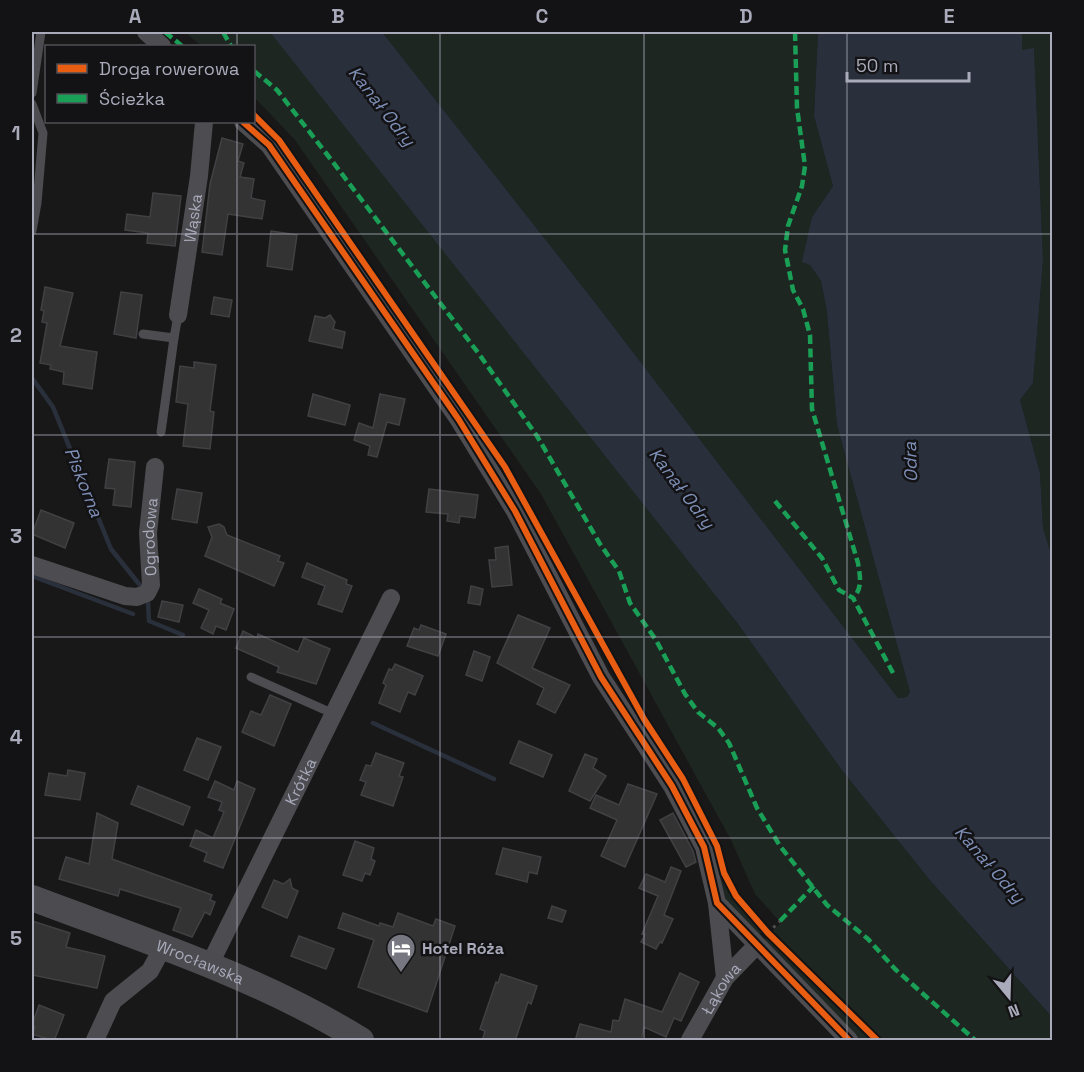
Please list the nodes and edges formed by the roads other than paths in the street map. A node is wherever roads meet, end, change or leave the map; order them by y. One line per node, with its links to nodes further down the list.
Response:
1 (41, 32): 4 (lane)
2 (146, 32): 3 (street)
3 (161, 45)
4 (32, 93)
5 (32, 104): 8 (lane)
6 (204, 123): 9 (street, Wąska)
7 (244, 123): 19 (street)
8 (32, 231)
9 (178, 315): 11 (lane)
10 (143, 334): 11 (lane)
11 (174, 338): 12 (lane)
12 (161, 432)
13 (155, 466): 14 (street, Ogrodowa)
14 (32, 565)
15 (391, 598): 17 (street, Krótka)
16 (250, 677): 17 (lane)
17 (334, 714): 22 (street, Krótka)
18 (32, 898): 21 (main road, Wrocławska)
19 (717, 903): 20 (street); 23 (street)
20 (762, 940): 23 (street, Łąkowa); 27 (street)
21 (163, 947): 22 (main road, Wrocławska); 24 (street)
22 (209, 966): 25 (main road, Wrocławska)
23 (725, 978): 26 (street, Łąkowa)
24 (95, 1041)
25 (361, 1041)
26 (690, 1041)
27 (849, 1041)

